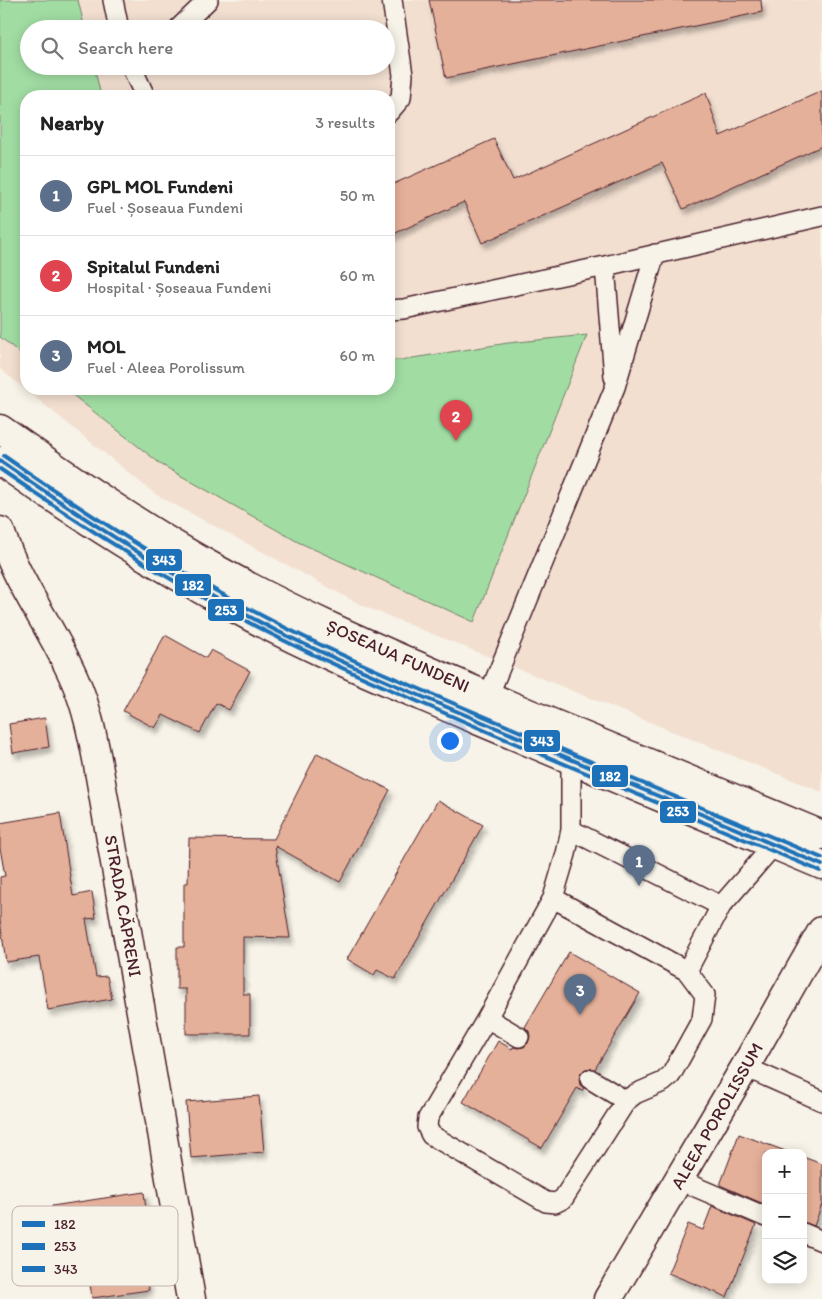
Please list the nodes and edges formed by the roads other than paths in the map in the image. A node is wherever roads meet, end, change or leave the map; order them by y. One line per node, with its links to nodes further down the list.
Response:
1 (113, 0): 4 (lane)
2 (208, 0): 5 (lane)
3 (392, 0): 7 (lane)
4 (117, 20)
5 (187, 20)
6 (395, 20): 10 (lane)
7 (395, 20)
8 (137, 75): 9 (lane)
9 (143, 90)
10 (395, 105)
11 (822, 216): 12 (lane)
12 (655, 254): 13 (lane); 15 (lane)
13 (605, 266): 14 (lane); 15 (lane)
14 (395, 310)
15 (615, 387): 19 (lane)
16 (0, 428): 19 (main road, ȘOSEAUA FUNDENI)
17 (0, 461): 20 (main road, ȘOSEAUA FUNDENI)
18 (0, 531): 36 (main road, STRADA CĂPRENI)
19 (488, 697): 22 (main road, ȘOSEAUA FUNDENI)
20 (571, 760): 21 (lane); 23 (main road, ȘOSEAUA FUNDENI)
21 (571, 830): 25 (lane); 26 (lane)
22 (822, 835)
23 (774, 845): 24 (main road, ȘOSEAUA FUNDENI); 26 (lane)
24 (822, 865)
25 (553, 898): 28 (lane); 29 (lane)
26 (721, 906): 28 (lane)
27 (822, 931): 31 (main road, ALEEA POROLISSUM)
28 (688, 971): 33 (lane)
29 (487, 1018): 30 (lane); 33 (lane)
30 (519, 1037)
31 (745, 1067): 34 (lane); 35 (main road, ALEEA POROLISSUM)
32 (590, 1079): 33 (lane)
33 (626, 1101)
34 (822, 1101)
35 (680, 1180): 37 (lane); 42 (main road, ALEEA POROLISSUM)
36 (176, 1206)
37 (762, 1215)
38 (178, 1219): 41 (main road, STRADA CĂPRENI)
39 (807, 1235): 40 (lane)
40 (822, 1241)
41 (192, 1299)
42 (608, 1299)

